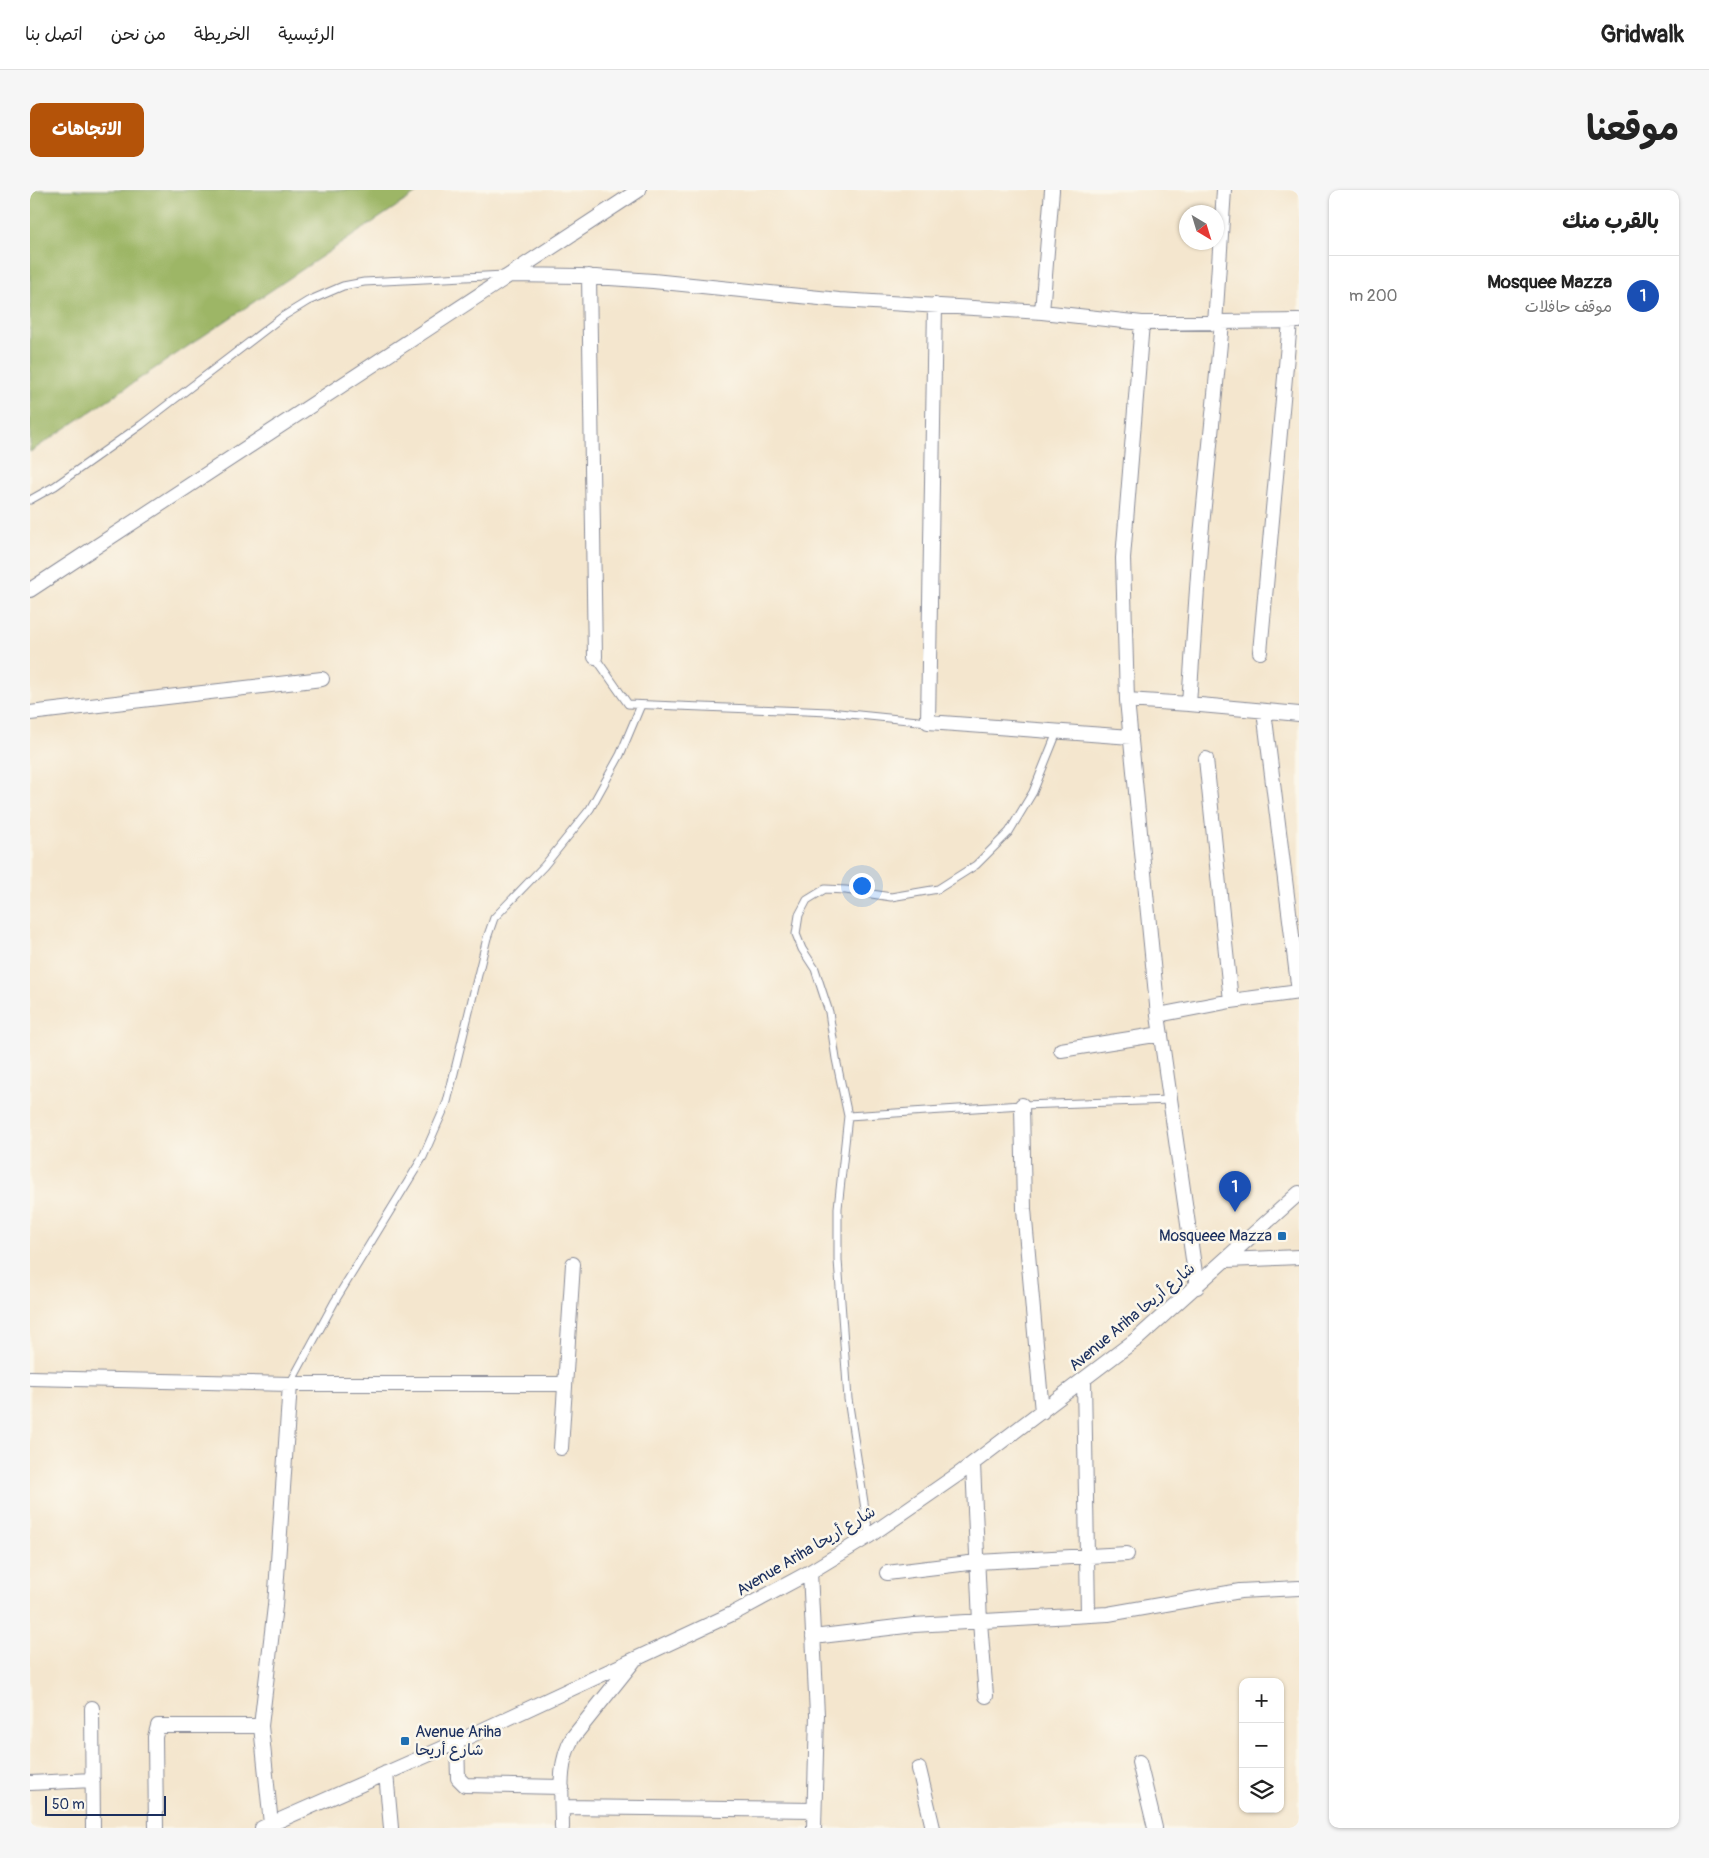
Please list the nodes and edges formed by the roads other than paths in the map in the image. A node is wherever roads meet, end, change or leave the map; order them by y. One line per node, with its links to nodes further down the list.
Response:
1 (639, 190): 4 (street)
2 (1052, 190): 7 (street)
3 (1224, 190): 10 (street)
4 (510, 275): 5 (street); 11 (lane); 12 (street)
5 (589, 276): 6 (street); 14 (street)
6 (935, 306): 7 (street); 22 (street)
7 (1042, 312): 9 (street)
8 (1294, 321): 10 (street); 13 (street)
9 (1142, 323): 10 (street); 16 (street)
10 (1218, 324): 17 (street)
11 (30, 500)
12 (30, 590)
13 (1260, 652)
14 (595, 657): 18 (lane)
15 (322, 679): 20 (street)
16 (1127, 700): 17 (street); 24 (street)
17 (1189, 704): 19 (street)
18 (641, 705): 22 (lane); 41 (lane)
19 (1264, 711): 21 (street); 26 (street)
20 (30, 713)
21 (1299, 714)
22 (928, 722): 23 (street)
23 (1058, 730): 24 (street); 33 (lane)
24 (1131, 737): 28 (street)
25 (1206, 759): 27 (street)
26 (1299, 992): 27 (street)
27 (1231, 1001): 28 (street)
28 (1158, 1015): 29 (street)
29 (1161, 1034): 30 (street); 31 (street)
30 (1061, 1050)
31 (1170, 1100): 32 (lane); 38 (street)
32 (1022, 1105): 33 (lane); 43 (street)
33 (848, 1116): 46 (lane)
34 (1299, 1193): 36 (street, Avenue Ariha شارع أريحا)
35 (1299, 1257): 36 (street)
36 (1227, 1260): 38 (street, Avenue Ariha شارع أريحا)
37 (573, 1264): 42 (street)
38 (1197, 1287): 40 (street, Avenue Ariha شارع أريحا)
39 (30, 1378): 41 (street)
40 (1084, 1380): 43 (street, Avenue Ariha شارع أريحا); 48 (street)
41 (290, 1384): 42 (street); 59 (street)
42 (564, 1384): 44 (street)
43 (1042, 1412): 45 (street, Avenue Ariha شارع أريحا)
44 (561, 1448)
45 (973, 1464): 46 (street, Avenue Ariha شارع أريحا); 49 (street)
46 (869, 1536): 50 (street, Avenue Ariha شارع أريحا)
47 (1127, 1554): 48 (street)
48 (1087, 1555): 49 (street); 53 (street)
49 (977, 1562): 51 (street); 54 (street)
50 (810, 1572): 55 (street); 56 (street, Avenue Ariha شارع أريحا)
51 (887, 1572)
52 (1299, 1588): 53 (street)
53 (1088, 1614): 54 (street)
54 (980, 1622): 55 (street); 57 (street)
55 (813, 1636): 68 (street)
56 (635, 1660): 60 (street, Avenue Ariha شارع أريحا); 66 (street)
57 (986, 1696)
58 (92, 1708): 64 (street)
59 (261, 1726): 69 (street); 71 (street)
60 (457, 1742): 63 (street, Avenue Ariha شارع أريحا); 66 (street)
61 (1139, 1762): 76 (street)
62 (919, 1769): 75 (street)
63 (386, 1773): 69 (street, Avenue Ariha شارع أريحا); 72 (street)
64 (93, 1780): 65 (street); 70 (street)
65 (30, 1783)
66 (562, 1787): 67 (street)
67 (562, 1807): 68 (street); 73 (street)
68 (814, 1810): 74 (street)
69 (267, 1826)
70 (93, 1828)
71 (156, 1828)
72 (391, 1828)
73 (562, 1828)
74 (814, 1828)
75 (933, 1828)
76 (1155, 1828)

